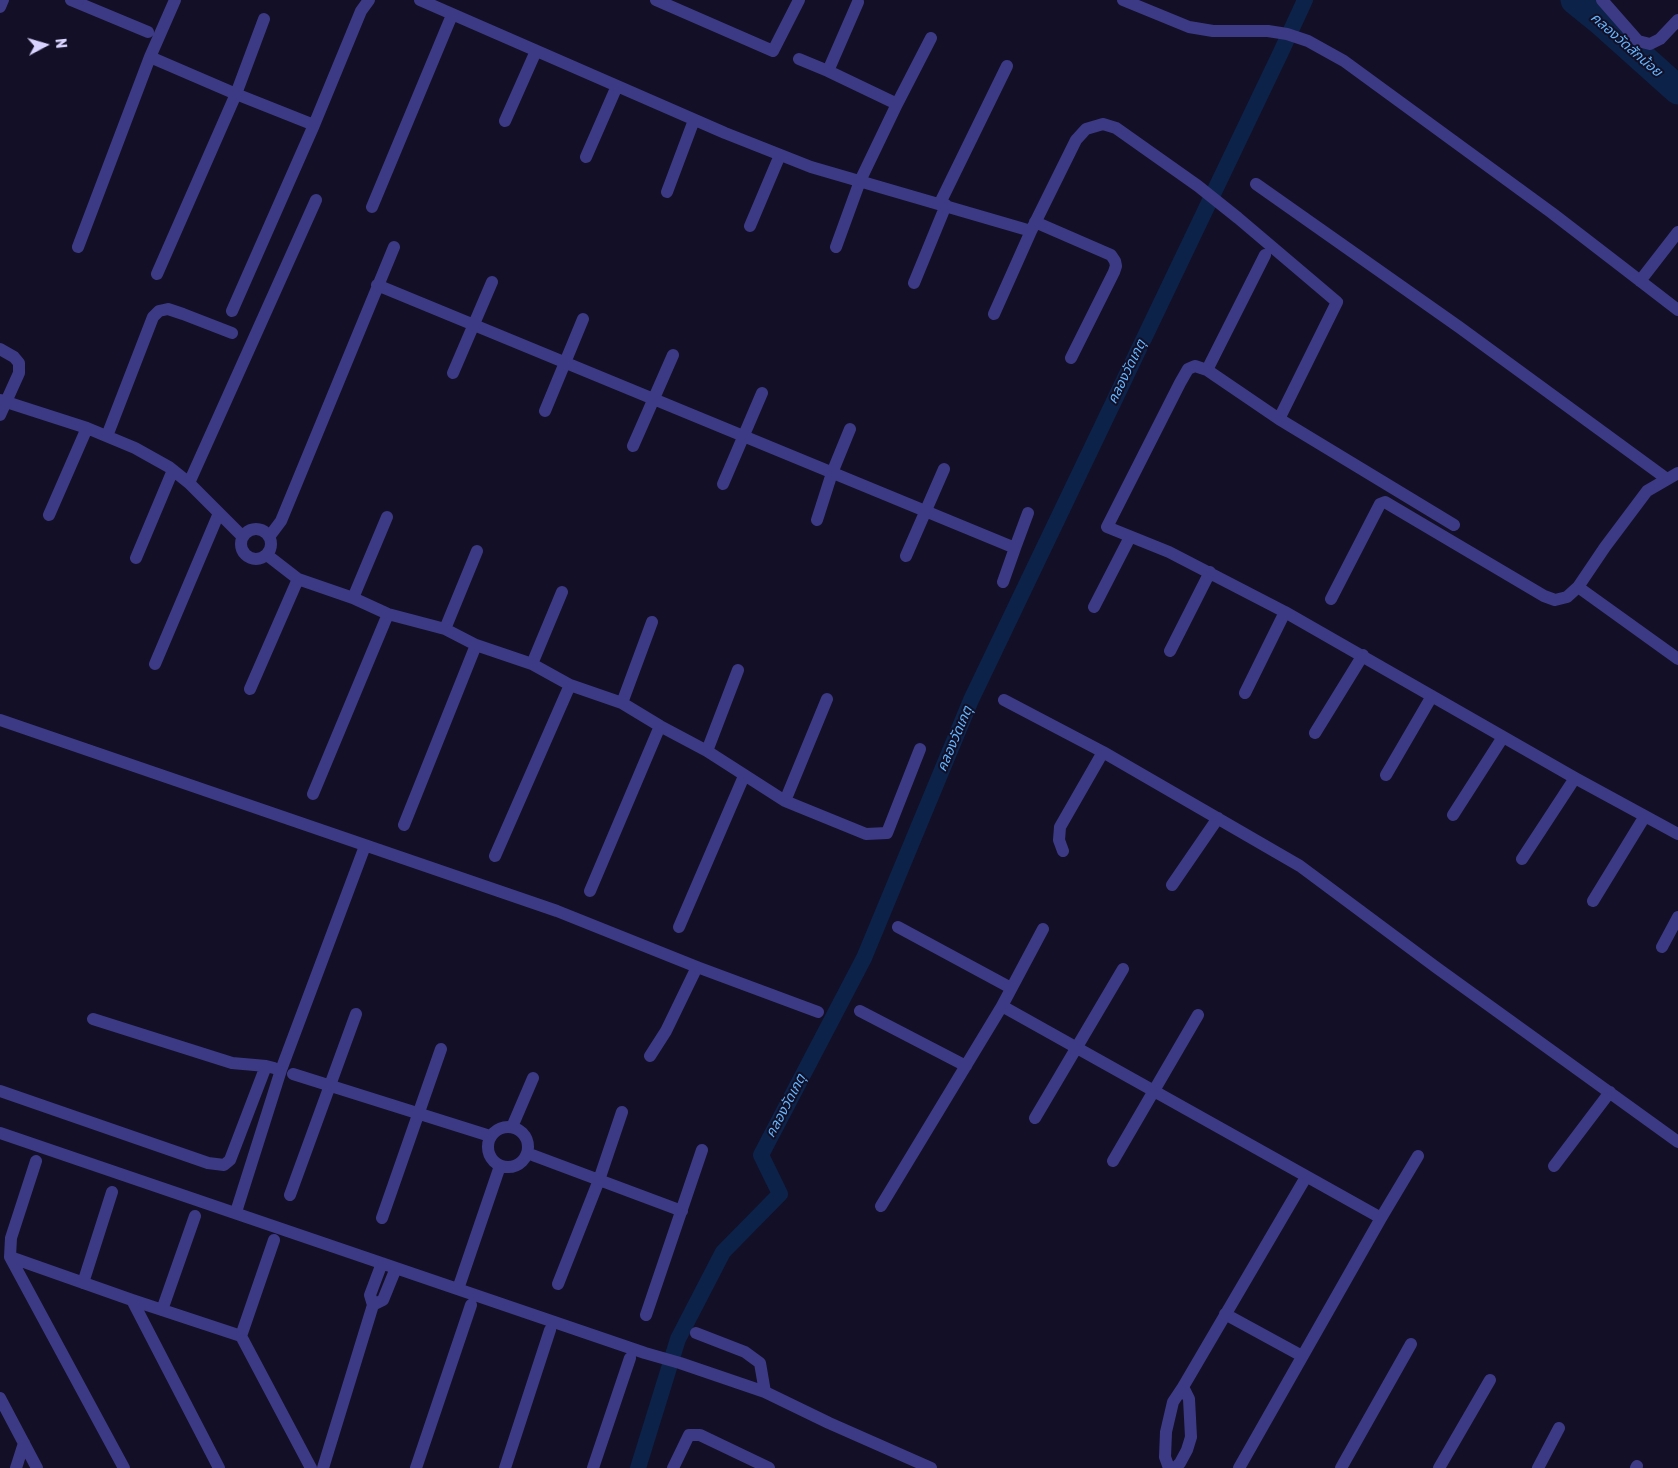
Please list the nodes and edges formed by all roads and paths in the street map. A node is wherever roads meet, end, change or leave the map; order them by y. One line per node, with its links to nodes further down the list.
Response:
1 (3, 0): 11 (street)
2 (70, 0): 15 (street)
3 (175, 0): 18 (street)
4 (369, 0): 27 (street)
5 (420, 0): 12 (street)
6 (656, 0): 7 (street)
7 (799, 0)
8 (1123, 0): 44 (street)
9 (1602, 0): 14 (street)
10 (858, 2): 21 (street)
11 (0, 7)
12 (452, 15): 17 (street); 35 (street)
13 (264, 19): 23 (street)
14 (1678, 20)
15 (148, 32)
16 (931, 38): 24 (street)
17 (536, 51): 22 (street); 25 (street)
18 (150, 57): 23 (street); 39 (street)
19 (798, 59): 21 (street)
20 (1006, 66): 34 (street)
21 (828, 71): 24 (street)
22 (617, 86): 26 (street); 29 (street)
23 (236, 94): 27 (street); 43 (street)
24 (896, 104): 30 (street)
25 (505, 120)
26 (694, 120): 28 (street); 32 (street)
27 (314, 124): 49 (street)
28 (780, 155): 30 (street); 36 (street)
29 (586, 157)
30 (860, 181): 34 (street); 41 (street)
31 (1256, 184): 74 (street)
32 (667, 192)
33 (316, 200): 75 (street)
34 (943, 204): 37 (street); 46 (street)
35 (372, 207)
36 (750, 226)
37 (1033, 227): 50 (street); 56 (street); 65 (street)
38 (1678, 232): 44 (street)
39 (78, 247)
40 (394, 247): 47 (street)
41 (836, 247)
42 (1265, 255): 58 (street)
43 (157, 274)
44 (1640, 281): 48 (street)
45 (492, 282): 52 (street)
46 (914, 283)
47 (378, 285): 52 (street); 85 (street)
48 (1678, 310)
49 (232, 311)
50 (994, 314)
51 (583, 319): 57 (street)
52 (475, 325): 57 (street); 59 (street)
53 (232, 333): 68 (street)
54 (0, 349): 62 (street)
55 (672, 355): 61 (street)
56 (1071, 358)
57 (564, 361): 61 (street); 63 (street)
58 (1207, 370): 65 (street); 86 (street)
59 (454, 374)
60 (762, 393): 69 (street)
61 (654, 398): 69 (street); 70 (street)
62 (3, 401): 64 (street); 66 (street)
63 (544, 411)
64 (0, 414)
65 (1278, 419): 83 (street)
66 (87, 428): 68 (street); 80 (street)
67 (850, 430): 73 (street)
68 (107, 436): 72 (street)
69 (743, 436): 73 (street); 76 (street)
70 (633, 446)
71 (944, 469): 77 (street)
72 (173, 470): 75 (street); 91 (street)
73 (832, 473): 77 (street); 82 (street)
74 (1672, 476): 95 (street)
75 (189, 483): 78 (street)
76 (723, 484)
77 (925, 511): 87 (street); 90 (street)
78 (219, 513): 84 (street); 108 (street)
79 (1028, 513): 87 (street)
80 (49, 515)
81 (387, 517): 97 (street)
82 (817, 520)
83 (1454, 525)
84 (243, 537): 85 (street); 89 (street)
85 (269, 537): 89 (street)
86 (1130, 537): 92 (street); 99 (street)
87 (1015, 548): 94 (street)
88 (477, 551): 103 (street)
89 (267, 555): 93 (street)
90 (906, 556)
91 (136, 558)
92 (1210, 572): 100 (street); 105 (street)
93 (298, 579): 97 (street); 112 (street)
94 (1003, 582)
95 (1578, 587): 98 (street); 107 (street)
96 (562, 592): 109 (street)
97 (353, 598): 101 (street)
98 (1331, 599)
99 (1094, 607)
100 (1285, 612): 106 (street); 113 (street)
101 (388, 614): 103 (street); 128 (street)
102 (652, 622): 117 (street)
103 (445, 629): 104 (street)
104 (476, 645): 109 (street); 133 (street)
105 (1170, 651)
106 (1363, 655): 114 (street); 120 (street)
107 (1678, 659)
108 (155, 664)
109 (532, 664): 111 (street)
110 (738, 670): 123 (street)
111 (570, 685): 117 (street); 137 (street)
112 (250, 688)
113 (1245, 693)
114 (1432, 696): 121 (street); 125 (street)
115 (828, 698): 129 (street)
116 (1004, 700): 124 (street)
117 (622, 703): 119 (street)
118 (0, 720): 135 (street)
119 (660, 726): 123 (street); 140 (street)
120 (1315, 733)
121 (1503, 737): 127 (street); 130 (street)
122 (920, 749): 129 (street)
123 (706, 751): 126 (street)
124 (1103, 752): 132 (street); 136 (street)
125 (1386, 775)
126 (744, 776): 129 (street); 143 (street)
127 (1575, 778): 131 (street); 138 (street)
128 (313, 794)
129 (785, 801)
130 (1453, 815)
131 (1645, 816): 134 (street); 141 (street)
132 (1218, 818): 139 (street); 166 (street)
133 (404, 825)
134 (1678, 834)
135 (365, 846): 147 (street); 161 (street)
136 (1063, 851)
137 (495, 856)
138 (1522, 859)
139 (1172, 884)
140 (590, 891)
141 (1593, 901)
142 (1678, 917): 146 (street)
143 (679, 927)
144 (898, 927): 149 (street)
145 (1043, 929): 149 (street)
146 (1662, 947)
147 (697, 967): 152 (street); 158 (street)
148 (1123, 969): 156 (street)
149 (1011, 988): 150 (street)
150 (1002, 1006): 156 (street); 160 (street)
151 (860, 1011): 160 (street)
152 (818, 1012)
153 (356, 1014): 163 (street)
154 (1198, 1015): 165 (street)
155 (94, 1019): 159 (street)
156 (1078, 1047): 165 (street); 169 (street)
157 (441, 1049): 168 (street)
158 (650, 1056)
159 (266, 1066): 161 (street); 164 (street)
160 (966, 1066): 185 (street)
161 (287, 1072): 163 (street); 187 (street)
162 (533, 1078): 170 (street)
163 (330, 1085): 168 (street); 184 (street)
164 (0, 1090)
165 (1155, 1090): 178 (street); 181 (street)
166 (1610, 1092): 173 (street); 180 (street)
167 (622, 1112): 182 (street)
168 (420, 1114): 172 (street); 189 (street)
169 (1036, 1118)
170 (512, 1127): 172 (street); 175 (street)
171 (0, 1133): 187 (street)
172 (490, 1136): 179 (street)
173 (1678, 1142)
174 (702, 1150): 186 (street)
175 (527, 1153): 179 (street); 182 (street)
176 (1418, 1156): 190 (street)
177 (36, 1161): 192 (street)
178 (1113, 1161)
179 (500, 1166): 197 (street)
180 (1554, 1166)
181 (1306, 1177): 190 (street); 202 (street)
182 (599, 1180): 186 (street); 196 (street)
183 (112, 1192): 195 (street)
184 (290, 1195)
185 (881, 1206)
186 (682, 1211): 203 (street)
187 (236, 1212): 193 (street)
188 (195, 1216): 201 (street)
189 (382, 1218)
190 (1380, 1218): 208 (street)
191 (274, 1240): 206 (street)
192 (10, 1257): 195 (street); 218 (street)
193 (382, 1263): 194 (street); 199 (street)
194 (396, 1268): 197 (street); 199 (street)
195 (83, 1283): 198 (street)
196 (558, 1284)
197 (458, 1289): 212 (street)
198 (132, 1300): 201 (street); 219 (street)
199 (373, 1305): 221 (street)
200 (471, 1305): 222 (street)
201 (162, 1310): 206 (street)
202 (1225, 1314): 208 (street); 211 (street)
203 (646, 1315)
204 (550, 1330): 223 (street)
205 (696, 1333): 212 (street)
206 (241, 1336): 220 (street)
207 (1411, 1344): 231 (street)
208 (1302, 1356): 230 (street)
209 (630, 1358): 224 (street)
210 (1490, 1380): 232 (street)
211 (1183, 1387): 228 (street); 229 (street)
212 (765, 1392): 227 (street)
213 (0, 1398): 215 (street)
214 (1559, 1428): 233 (street)
215 (24, 1443): 216 (street); 217 (street)
216 (16, 1468)
217 (37, 1468)
218 (124, 1468)
219 (219, 1468)
220 (311, 1468)
221 (323, 1468)
222 (416, 1468)
223 (505, 1468)
224 (593, 1468)
225 (673, 1468): 226 (street)
226 (769, 1468)
227 (931, 1468)
228 (1169, 1468)
229 (1175, 1468)
230 (1239, 1468)
231 (1341, 1468)
232 (1439, 1468)
233 (1538, 1468)

